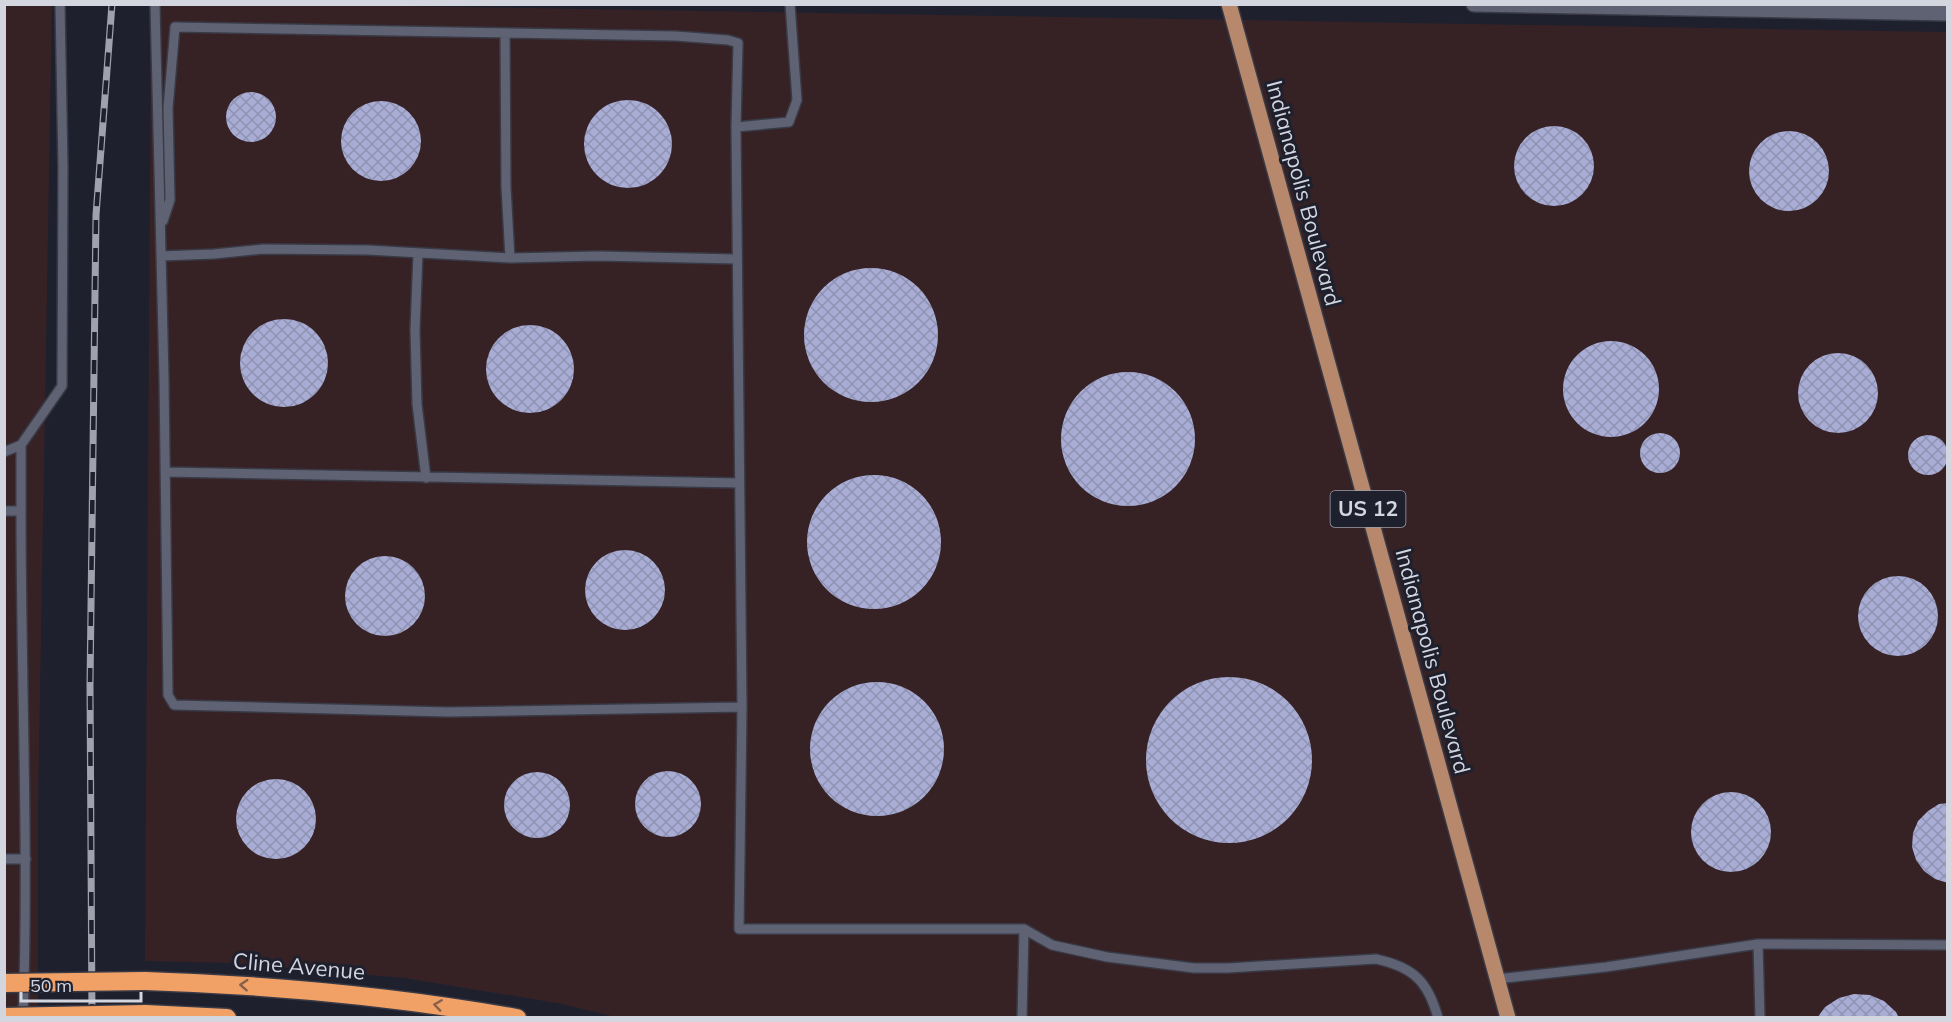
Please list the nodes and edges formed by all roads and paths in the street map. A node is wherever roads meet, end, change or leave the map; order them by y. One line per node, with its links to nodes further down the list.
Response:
1 (60, 4): 14 (lane)
2 (155, 4): 9 (lane)
3 (790, 4): 8 (lane)
4 (1229, 4): 27 (main road, Indianapolis Boulevard / US 12)
5 (1474, 4): 6 (main road)
6 (1947, 13)
7 (505, 34): 8 (lane); 9 (lane); 12 (lane)
8 (736, 128): 13 (lane)
9 (160, 228): 11 (lane)
10 (418, 253): 11 (lane); 12 (lane); 17 (lane)
11 (161, 256): 16 (lane)
12 (510, 258): 13 (lane)
13 (736, 259): 18 (lane)
14 (21, 445): 15 (lane); 19 (lane)
15 (4, 452)
16 (165, 472): 17 (lane); 21 (lane)
17 (426, 477): 18 (lane)
18 (739, 483): 21 (lane)
19 (21, 511): 20 (lane); 23 (lane)
20 (4, 512)
21 (742, 707): 24 (lane)
22 (4, 859): 23 (lane)
23 (26, 859): 30 (lane)
24 (1024, 929): 33 (lane); 34 (lane)
25 (1758, 944): 26 (lane); 27 (lane); 36 (lane)
26 (1947, 945)
27 (1497, 980): 35 (main road, Indianapolis Boulevard / US 12)
28 (4, 983): 32 (highway, Cline Avenue, one-way to 28, bridge)
29 (4, 1017): 31 (highway, bridge)
30 (22, 1017)
31 (227, 1017)
32 (517, 1017)
33 (1022, 1017)
34 (1438, 1017)
35 (1508, 1017)
36 (1760, 1017)

